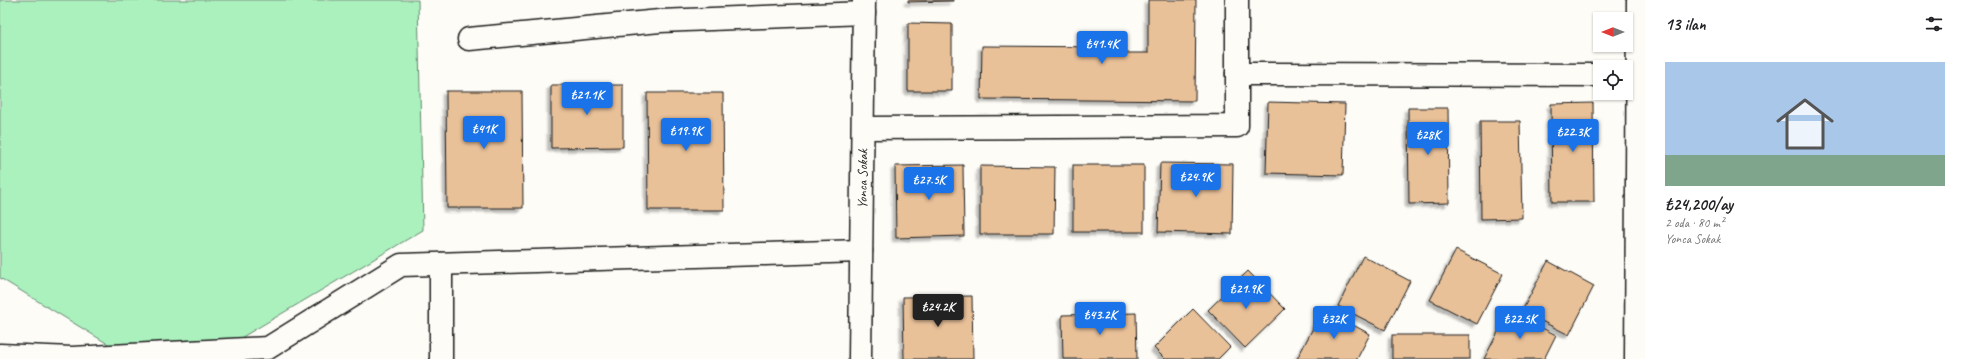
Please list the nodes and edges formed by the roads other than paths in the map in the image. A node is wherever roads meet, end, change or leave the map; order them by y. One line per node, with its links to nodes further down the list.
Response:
1 (1237, 0): 6 (street)
2 (1638, 0): 5 (street)
3 (864, 6): 4 (street); 9 (street, Yonca Sokak)
4 (468, 39)
5 (1633, 62)
6 (1237, 74): 7 (street); 9 (street)
7 (1593, 75)
8 (1632, 100): 15 (street)
9 (863, 128): 10 (street, Yonca Sokak)
10 (861, 251): 11 (street); 14 (street, Yonca Sokak)
11 (441, 264): 12 (street); 13 (street)
12 (0, 355)
13 (440, 359)
14 (860, 359)
15 (1636, 359)

